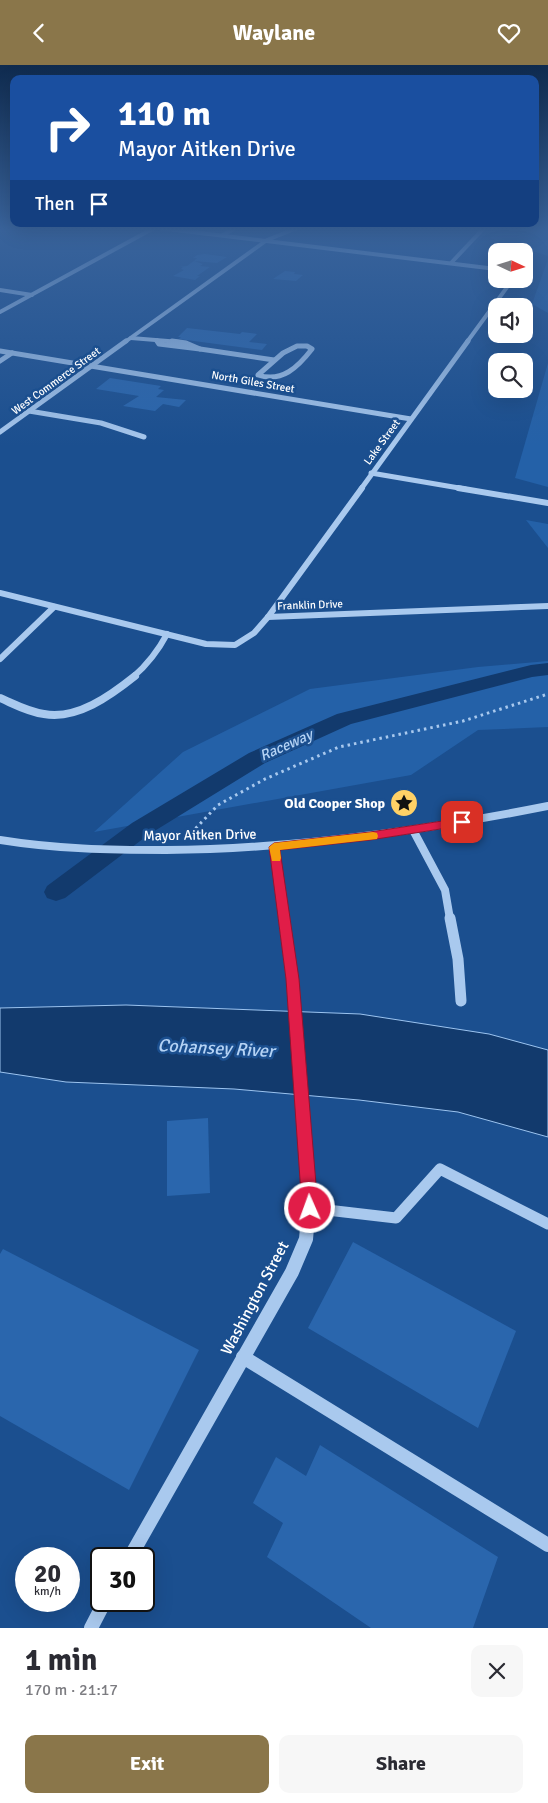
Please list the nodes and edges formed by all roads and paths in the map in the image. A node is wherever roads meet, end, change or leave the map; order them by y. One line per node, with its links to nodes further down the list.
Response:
1 (21, 301): 4 (street)
2 (182, 301): 5 (street, West Commerce Street)
3 (497, 301): 12 (street, Lake Street)
4 (0, 312)
5 (131, 338): 8 (street); 10 (street, West Commerce Street)
6 (0, 351): 7 (street, North Giles Street)
7 (12, 353): 9 (street); 10 (street, North Giles Street)
8 (274, 360): 8 (street)
9 (0, 361)
10 (92, 366): 11 (street, West Commerce Street); 12 (street, North Giles Street)
11 (29, 411): 13 (street, West Commerce Street); 14 (street)
12 (411, 419): 15 (street, Lake Street)
13 (0, 432)
14 (144, 437)
15 (371, 473): 16 (street); 20 (street, Lake Street)
16 (548, 503)
17 (0, 593): 19 (street, Franklin Drive)
18 (548, 606): 20 (street, Franklin Drive)
19 (54, 607): 21 (street, Franklin Drive); 22 (street)
20 (268, 617): 21 (street, Franklin Drive)
21 (167, 635): 24 (street)
22 (0, 659)
23 (548, 694): 29 (path)
24 (0, 699)
25 (548, 806): 26 (street, Mayor Aitken Drive)
26 (413, 830): 28 (street, Mayor Aitken Drive); 30 (street)
27 (0, 840): 29 (street, Mayor Aitken Drive)
28 (274, 847): 29 (street, Mayor Aitken Drive); 31 (street, Washington Street)
29 (191, 850)
30 (461, 1001)
31 (310, 1208): 32 (street); 33 (street, Washington Street)
32 (548, 1224)
33 (243, 1357): 34 (street); 35 (street, Washington Street)
34 (548, 1545)
35 (136, 1547)
36 (99, 1612): 37 (street)
37 (91, 1628)

